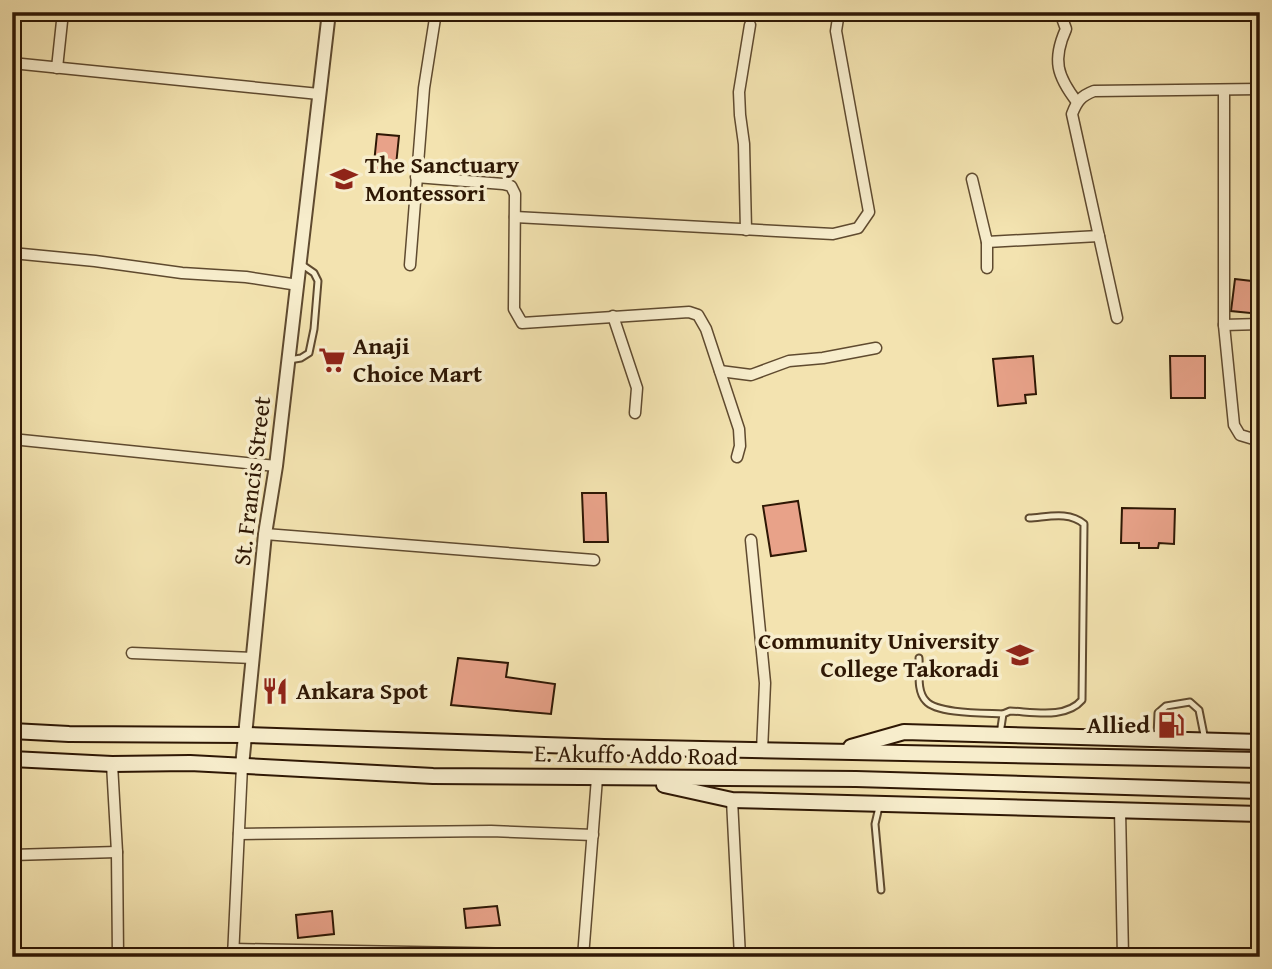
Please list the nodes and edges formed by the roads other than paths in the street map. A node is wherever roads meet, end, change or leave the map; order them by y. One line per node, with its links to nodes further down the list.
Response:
1 (63, 12): 8 (street)
2 (329, 12): 11 (street, St. Francis Street)
3 (436, 12): 13 (street)
4 (839, 12): 16 (street)
5 (1060, 14): 12 (street)
6 (750, 25): 16 (street)
7 (12, 63): 8 (street)
8 (57, 68): 11 (street)
9 (1260, 89): 10 (street)
10 (1224, 91): 12 (street); 27 (street)
11 (319, 94): 20 (street, St. Francis Street)
12 (1077, 102): 17 (street)
13 (416, 177): 15 (street); 21 (street)
14 (972, 179): 18 (street)
15 (515, 217): 16 (street); 24 (street)
16 (746, 230)
17 (1099, 236): 18 (street); 25 (street)
18 (988, 242): 22 (street)
19 (12, 253): 23 (street)
20 (300, 264): 23 (street, St. Francis Street); 29 (lane)
21 (410, 265)
22 (987, 268)
23 (298, 285): 29 (street, St. Francis Street)
24 (614, 316): 30 (street); 31 (street)
25 (1117, 318)
26 (1260, 324): 27 (street)
27 (1224, 325): 33 (street)
28 (876, 348): 30 (street)
29 (289, 360): 35 (street, St. Francis Street)
30 (720, 372): 34 (street)
31 (635, 413)
32 (12, 439): 35 (street)
33 (1260, 441)
34 (737, 457)
35 (276, 466): 37 (street, St. Francis Street)
36 (1029, 518): 43 (lane)
37 (265, 534): 39 (street); 41 (street, St. Francis Street)
38 (751, 540): 50 (street)
39 (594, 561)
40 (132, 653): 41 (street)
41 (253, 658): 46 (street, St. Francis Street)
42 (919, 658): 43 (lane)
43 (1003, 714): 45 (lane)
44 (12, 732): 46 (main road, E. Akuffo Addo Road)
45 (1000, 734): 47 (main road); 51 (main road)
46 (245, 735): 50 (main road, E. Akuffo Addo Road); 55 (street, St. Francis Street)
47 (1157, 739): 48 (main road); 48 (lane)
48 (1205, 740): 49 (main road)
49 (1260, 742)
50 (762, 751): 51 (main road, E. Akuffo Addo Road)
51 (836, 752): 53 (main road, E. Akuffo Addo Road)
52 (12, 759): 54 (main road, E. Akuffo Addo Road)
53 (1260, 760)
54 (112, 764): 55 (main road, E. Akuffo Addo Road); 65 (street)
55 (242, 766): 56 (main road, E. Akuffo Addo Road); 63 (street, St. Francis Street)
56 (597, 778): 57 (main road, E. Akuffo Addo Road); 64 (street)
57 (639, 779): 58 (main road, E. Akuffo Addo Road); 59 (main road)
58 (1260, 791)
59 (732, 800): 60 (main road); 71 (street)
60 (880, 804): 61 (main road); 67 (lane)
61 (1120, 810): 62 (main road); 72 (street)
62 (1260, 814)
63 (239, 834): 64 (street); 68 (street, St. Francis Street)
64 (593, 835): 69 (street)
65 (117, 852): 66 (street); 70 (street)
66 (12, 855)
67 (881, 890)
68 (233, 953): 69 (street)
69 (583, 956)
70 (118, 957)
71 (740, 957)
72 (1123, 957)

